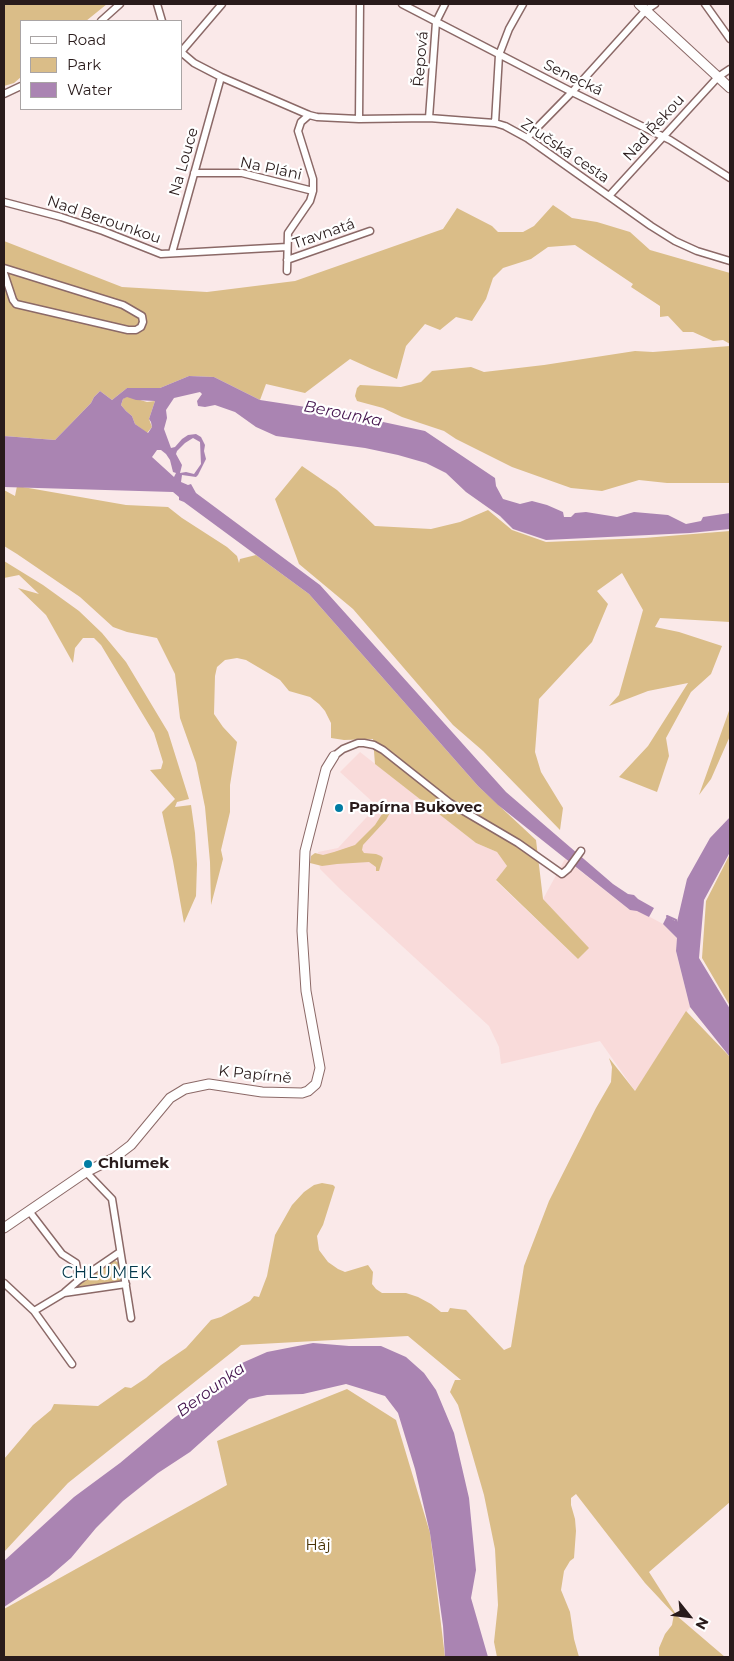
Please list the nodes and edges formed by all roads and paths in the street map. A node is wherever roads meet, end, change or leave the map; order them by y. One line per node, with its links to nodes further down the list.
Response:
1 (120, 4): 11 (street)
2 (157, 4): 12 (street)
3 (222, 4): 15 (street)
4 (360, 4): 27 (street)
5 (402, 4): 13 (street, Senecká)
6 (445, 4): 13 (street, Řepová)
7 (523, 4): 17 (street)
8 (655, 4): 10 (street)
9 (705, 4): 14 (street)
10 (642, 7): 20 (street); 23 (street)
11 (101, 20)
12 (162, 20)
13 (436, 22): 17 (street, Senecká); 26 (street, Řepová)
14 (730, 39)
15 (182, 51)
16 (182, 53): 19 (street, Zručská cesta)
17 (499, 55): 23 (street, Senecká); 28 (street)
18 (730, 69): 20 (street, Nad Řekou)
19 (221, 77): 25 (street, Zručská cesta); 31 (street, Na Louce)
20 (718, 77): 22 (street); 29 (street, Nad Řekou)
21 (20, 86): 24 (street)
22 (730, 88)
23 (572, 92): 29 (street, Senecká); 30 (street)
24 (4, 94)
25 (309, 115): 27 (street, Zručská cesta); 33 (street)
26 (429, 118): 27 (street, Zručská cesta); 28 (street, Zručská cesta)
27 (359, 120)
28 (495, 123): 30 (street, Zručská cesta)
29 (663, 136): 32 (street, Senecká); 34 (street, Nad Řekou)
30 (527, 138): 34 (street, Zručská cesta)
31 (194, 173): 33 (street, Na Pláni); 38 (street, Na Louce)
32 (730, 178)
33 (313, 191): 37 (street)
34 (609, 196): 40 (street, Zručská cesta)
35 (4, 202): 38 (street, Nad Berounkou)
36 (370, 231): 39 (street, Travnatá)
37 (287, 247): 38 (street, Nad Berounkou); 39 (street)
38 (172, 253)
39 (287, 260): 42 (street)
40 (730, 261)
41 (4, 268): 43 (street)
42 (287, 271)
43 (4, 273)
44 (334, 756): 45 (street); 46 (street, K Papírně)
45 (581, 851)
46 (86, 1172): 47 (street, K Papírně); 49 (street)
47 (29, 1211): 48 (street, K Papírně); 50 (street)
48 (4, 1228)
49 (120, 1252): 50 (street); 52 (street)
50 (79, 1280): 53 (street)
51 (4, 1283): 54 (street)
52 (126, 1284): 53 (street); 55 (street)
53 (64, 1293): 54 (street)
54 (34, 1311): 56 (street)
55 (131, 1318)
56 (72, 1364)

